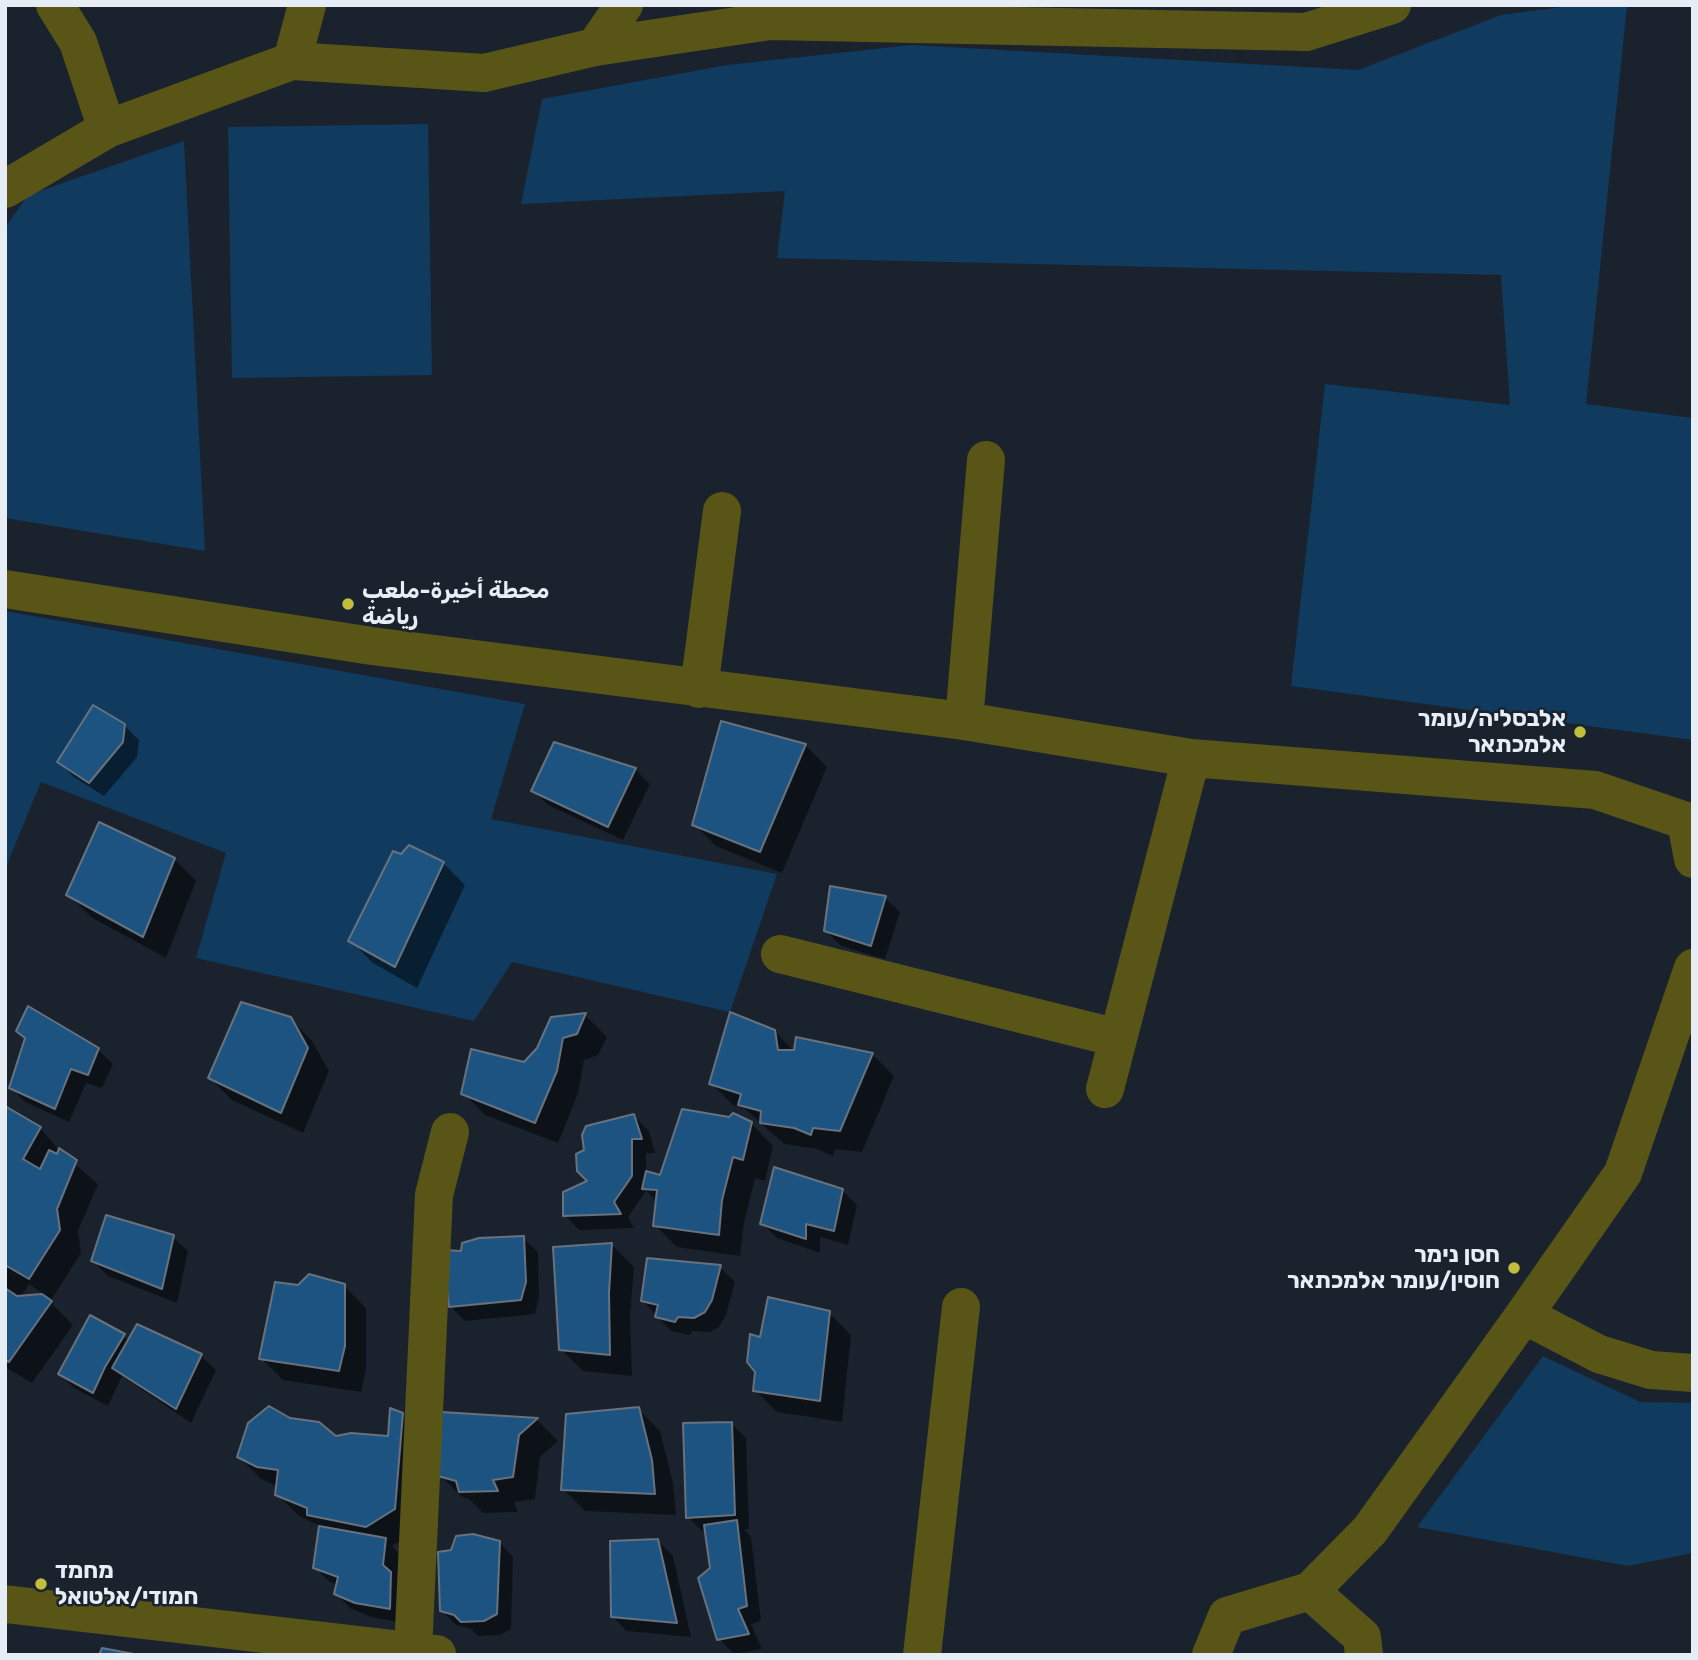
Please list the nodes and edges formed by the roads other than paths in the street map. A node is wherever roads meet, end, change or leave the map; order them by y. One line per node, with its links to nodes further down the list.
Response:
1 (55, 5): 8 (street)
2 (307, 5): 7 (street)
3 (624, 5): 6 (street)
4 (1392, 5): 5 (street)
5 (845, 14): 6 (street)
6 (595, 47): 7 (street)
7 (292, 61): 8 (street)
8 (107, 129): 9 (street)
9 (5, 189)
10 (986, 460): 14 (street)
11 (722, 511): 13 (street)
12 (5, 589): 13 (street)
13 (699, 689): 14 (street)
14 (964, 721): 15 (street)
15 (1191, 758): 16 (street); 20 (street)
16 (1689, 816): 17 (street)
17 (1693, 859)
18 (780, 954): 20 (street)
19 (1693, 968): 24 (street)
20 (1118, 1038): 21 (street)
21 (1105, 1089)
22 (450, 1132): 28 (street)
23 (961, 1307): 29 (street)
24 (1524, 1315): 25 (street); 26 (street)
25 (1693, 1373)
26 (1310, 1591): 30 (street); 31 (street)
27 (5, 1604): 28 (street)
28 (426, 1653)
29 (922, 1655)
30 (1211, 1655)
31 (1364, 1655)

